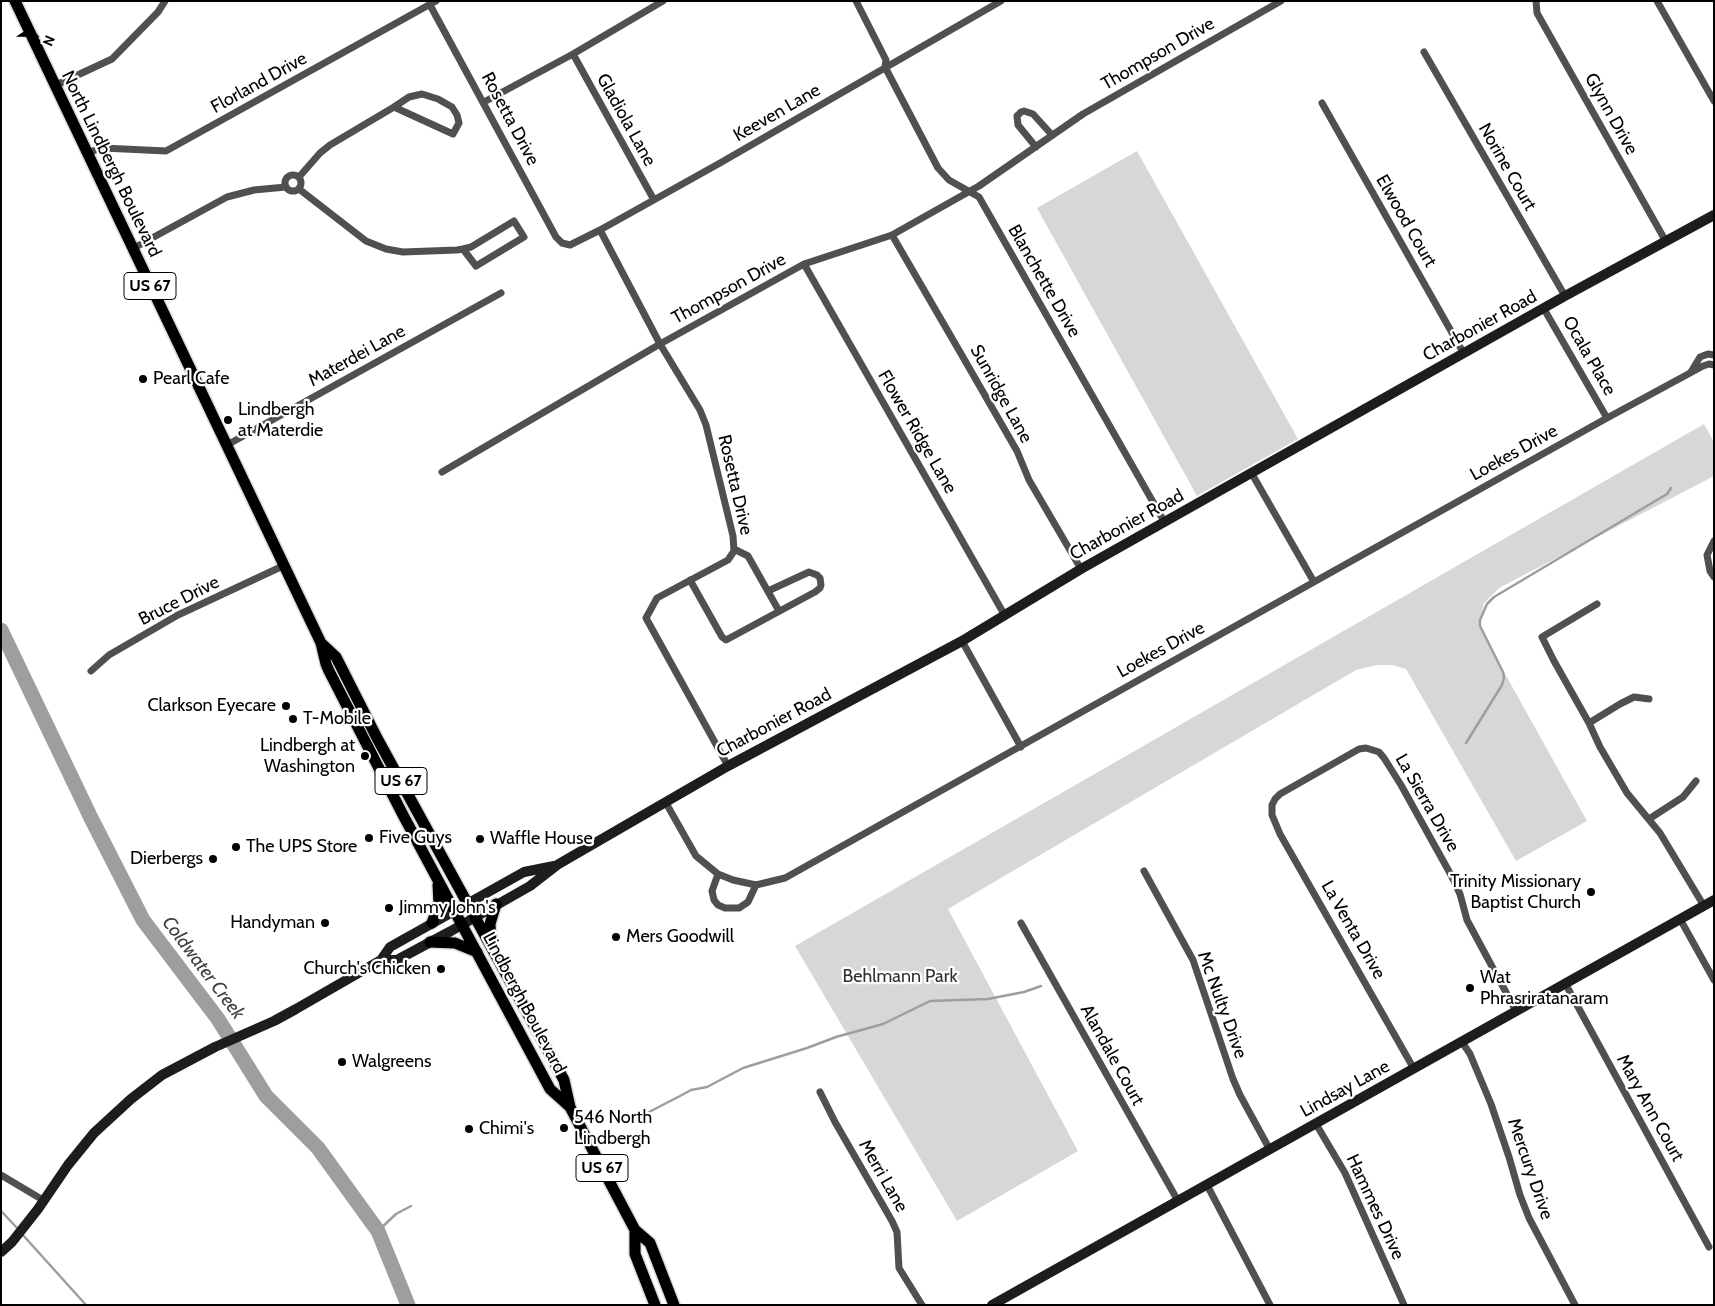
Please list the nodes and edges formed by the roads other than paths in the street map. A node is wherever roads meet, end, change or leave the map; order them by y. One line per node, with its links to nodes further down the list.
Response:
1 (165, 1): 13 (street)
2 (663, 1): 11 (street)
3 (856, 1): 12 (street, Blanchette Drive)
4 (1001, 1): 12 (street, Keeven Lane)
5 (1281, 1): 18 (street, Thompson Drive)
6 (1536, 1): 29 (street, Glynn Drive)
7 (1657, 1): 15 (street)
8 (14, 3): 13 (main road, North Lindbergh Boulevard / US 67)
9 (433, 3): 14 (street, Rosetta Drive); 20 (street, Florland Drive)
10 (1424, 52): 35 (street, Norine Court)
11 (573, 54): 14 (street); 25 (street, Gladiola Lane)
12 (885, 67): 24 (street, Blanchette Drive); 25 (street, Keeven Lane)
13 (54, 86): 20 (main road, North Lindbergh Boulevard / US 67)
14 (484, 102): 30 (street, Rosetta Drive)
15 (1714, 102)
16 (1322, 103): 38 (street, Elwood Court)
17 (394, 107): 17 (street); 21 (street)
18 (1052, 135): 19 (street, Thompson Drive); 19 (street)
19 (1036, 147): 24 (street, Thompson Drive)
20 (86, 153): 31 (main road, North Lindbergh Boulevard / US 67)
21 (300, 177): 22 (street); 23 (street)
22 (286, 187): 23 (street); 31 (street)
23 (299, 189): 32 (street)
24 (968, 192): 28 (street, Thompson Drive); 46 (street, Blanchette Drive)
25 (654, 200): 27 (street, Keeven Lane)
26 (1714, 214): 29 (main road, Charbonier Road)
27 (600, 230): 30 (street, Keeven Lane); 37 (street, Rosetta Drive)
28 (892, 235): 33 (street, Thompson Drive); 50 (street, Sunridge Lane)
29 (1665, 240): 35 (main road, Charbonier Road)
30 (565, 245)
31 (132, 249): 43 (main road, North Lindbergh Boulevard / US 67)
32 (463, 249): 32 (street)
33 (804, 264): 37 (street, Thompson Drive); 58 (street, Flower Ridge Lane)
34 (501, 292): 43 (street, Materdei Lane)
35 (1565, 296): 36 (main road, Charbonier Road)
36 (1544, 309): 38 (main road, Charbonier Road); 42 (street, Ocala Place)
37 (660, 344): 44 (street, Thompson Drive); 48 (street, Rosetta Drive)
38 (1464, 354): 45 (main road, Charbonier Road)
39 (1714, 355): 41 (street, Loekes Drive)
40 (1714, 366): 41 (street, Loekes Drive)
41 (1691, 372): 42 (street, Loekes Drive)
42 (1607, 418): 53 (street, Loekes Drive)
43 (227, 445): 49 (main road, North Lindbergh Boulevard / US 67)
44 (442, 472)
45 (1252, 474): 46 (main road, Charbonier Road); 53 (street)
46 (1165, 523): 50 (main road, Charbonier Road)
47 (1714, 541): 51 (street)
48 (734, 549): 52 (street, Rosetta Drive); 54 (street)
49 (284, 565): 56 (main road, North Lindbergh Boulevard / US 67); 61 (street, Bruce Drive)
50 (1081, 569): 58 (main road, Charbonier Road)
51 (1714, 577)
52 (690, 580): 57 (street); 66 (street, Rosetta Drive)
53 (1314, 582): 64 (street, Loekes Drive)
54 (768, 592): 57 (street); 57 (street)
55 (1597, 604): 63 (street)
56 (304, 606): 60 (main road, Lindbergh Boulevard / US 67)
57 (779, 611)
58 (1004, 614): 59 (main road, Charbonier Road)
59 (962, 641): 64 (street); 66 (main road, Charbonier Road)
60 (321, 642): 73 (main road, Lindbergh Boulevard / US 67); 76 (main road, Lindbergh Boulevard / US 67)
61 (91, 671)
62 (1649, 699): 63 (street)
63 (1589, 723): 69 (street)
64 (1021, 747): 74 (street, Loekes Drive)
65 (1372, 749): 91 (street, La Sierra Drive); 93 (street, La Venta Drive)
66 (728, 766): 68 (main road, Charbonier Road)
67 (1696, 781): 69 (street)
68 (666, 803): 70 (main road, Charbonier Road); 72 (street, Loekes Drive)
69 (1649, 819): 78 (street)
70 (557, 865): 76 (main road, Charbonier Road); 77 (main road, Charbonier Road)
71 (1144, 871): 97 (street, Mc Nulty Drive)
72 (718, 874): 74 (street, Loekes Drive); 74 (street)
73 (438, 880): 79 (main road, Lindbergh Boulevard / US 67); 82 (main road)
74 (756, 885)
75 (1714, 900): 78 (main road, Lindsay Lane)
76 (468, 903): 79 (main road, Charbonier Road); 80 (main road, Lindbergh Boulevard / US 67)
77 (496, 904): 80 (main road, Charbonier Road); 86 (main road)
78 (1704, 906): 81 (main road, Lindsay Lane)
79 (454, 911): 82 (main road, Charbonier Road); 84 (main road, Lindbergh Boulevard / US 67)
80 (475, 916): 84 (main road, Charbonier Road); 86 (main road, Lindbergh Boulevard / US 67)
81 (1680, 919): 89 (street); 90 (main road, Lindsay Lane)
82 (432, 923): 88 (main road, Charbonier Road)
83 (1021, 923): 100 (street, Alandale Court)
84 (462, 924): 85 (main road, Charbonier Road); 87 (main road, Lindbergh Boulevard / US 67)
85 (430, 942): 87 (main road); 88 (main road, Charbonier Road)
86 (491, 945): 95 (main road, Lindbergh Boulevard / US 67)
87 (477, 952): 95 (main road, Lindbergh Boulevard / US 67)
88 (381, 960): 101 (main road)
89 (1714, 980)
90 (1565, 983): 91 (main road, Lindsay Lane); 103 (street, Mary Ann Court)
91 (1516, 1011): 92 (main road, Lindsay Lane)
92 (1462, 1042): 93 (main road, Lindsay Lane); 111 (street, Mercury Drive)
93 (1414, 1069): 96 (main road, Lindsay Lane)
94 (820, 1092): 107 (street, Merri Lane)
95 (570, 1107): 102 (main road, Lindbergh Boulevard / US 67)
96 (1316, 1124): 97 (main road, Lindsay Lane); 110 (street, Hammes Drive)
97 (1270, 1150): 99 (main road, Lindsay Lane)
98 (1, 1175): 101 (street)
99 (1206, 1185): 100 (main road, Lindsay Lane); 109 (street)
100 (1178, 1201): 108 (main road, Lindsay Lane)
101 (40, 1204): 104 (main road)
102 (635, 1230): 105 (main road, Lindbergh Boulevard / US 67); 106 (main road, Lindbergh Boulevard / US 67)
103 (1709, 1247)
104 (1, 1252)
105 (655, 1305)
106 (674, 1305)
107 (922, 1305)
108 (992, 1305)
109 (1270, 1305)
110 (1404, 1305)
111 (1575, 1305)

